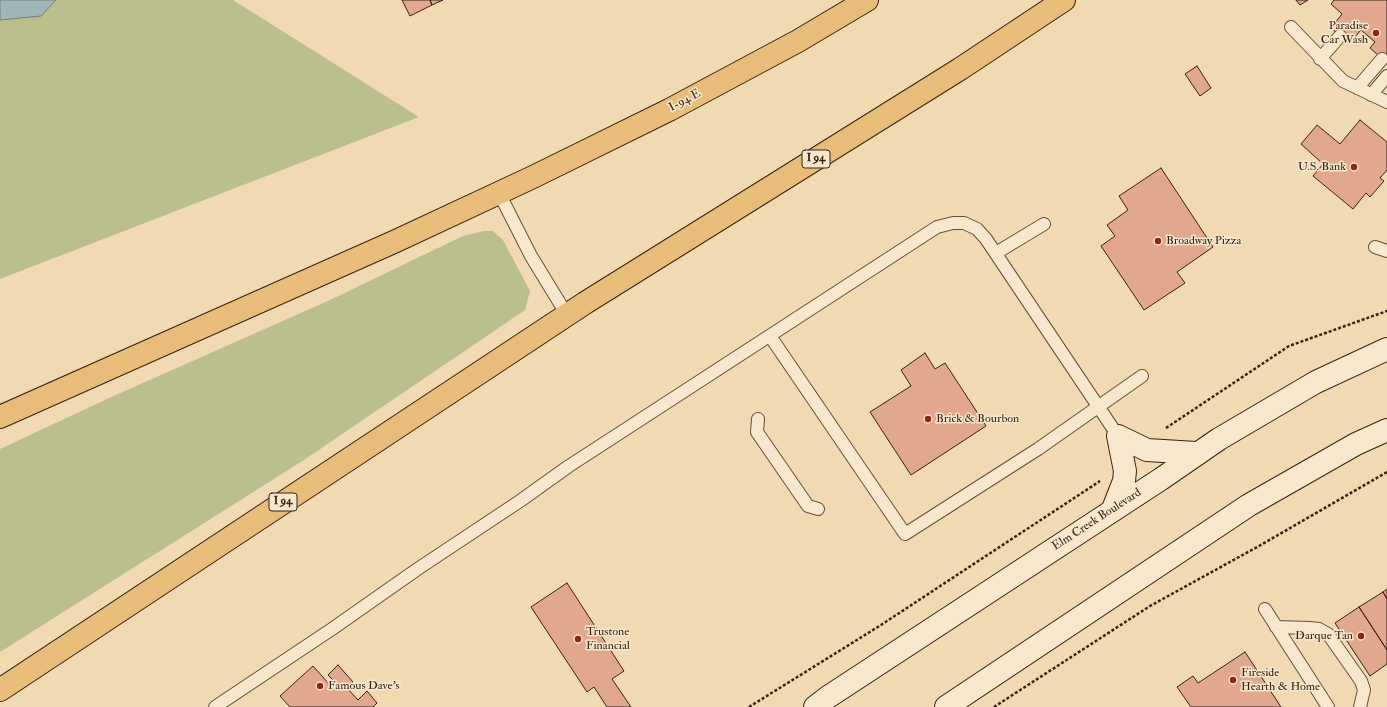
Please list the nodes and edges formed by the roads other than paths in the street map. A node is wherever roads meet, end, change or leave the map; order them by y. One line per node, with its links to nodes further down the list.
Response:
1 (867, 0): 11 (highway, I-94 E)
2 (1064, 0): 16 (highway, I 94)
3 (1291, 27): 5 (lane)
4 (1340, 36): 5 (lane)
5 (1320, 59): 8 (lane)
6 (1382, 59): 8 (lane)
7 (1387, 76): 9 (lane)
8 (1357, 88): 9 (lane)
9 (1371, 95): 10 (lane)
10 (1387, 101)
11 (499, 193): 16 (lane); 21 (highway, I-94 E)
12 (1044, 224): 15 (lane)
13 (1375, 247): 14 (lane)
14 (1387, 251)
15 (996, 253): 17 (lane); 20 (lane)
16 (567, 315): 30 (highway, I 94)
17 (770, 336): 20 (lane); 31 (lane)
18 (1387, 349): 25 (main road, Elm Creek Boulevard)
19 (1142, 376): 20 (lane)
20 (1098, 405): 24 (lane)
21 (0, 416)
22 (758, 419): 26 (lane)
23 (1387, 430): 33 (main road)
24 (1118, 436): 25 (main road); 27 (main road)
25 (1196, 453): 27 (main road, Elm Creek Boulevard)
26 (818, 509)
27 (1113, 509): 32 (main road, Elm Creek Boulevard)
28 (1265, 609): 29 (lane)
29 (1276, 627): 34 (lane); 35 (lane)
30 (0, 690)
31 (214, 707)
32 (816, 707)
33 (946, 707)
34 (1328, 707)
35 (1360, 707)

